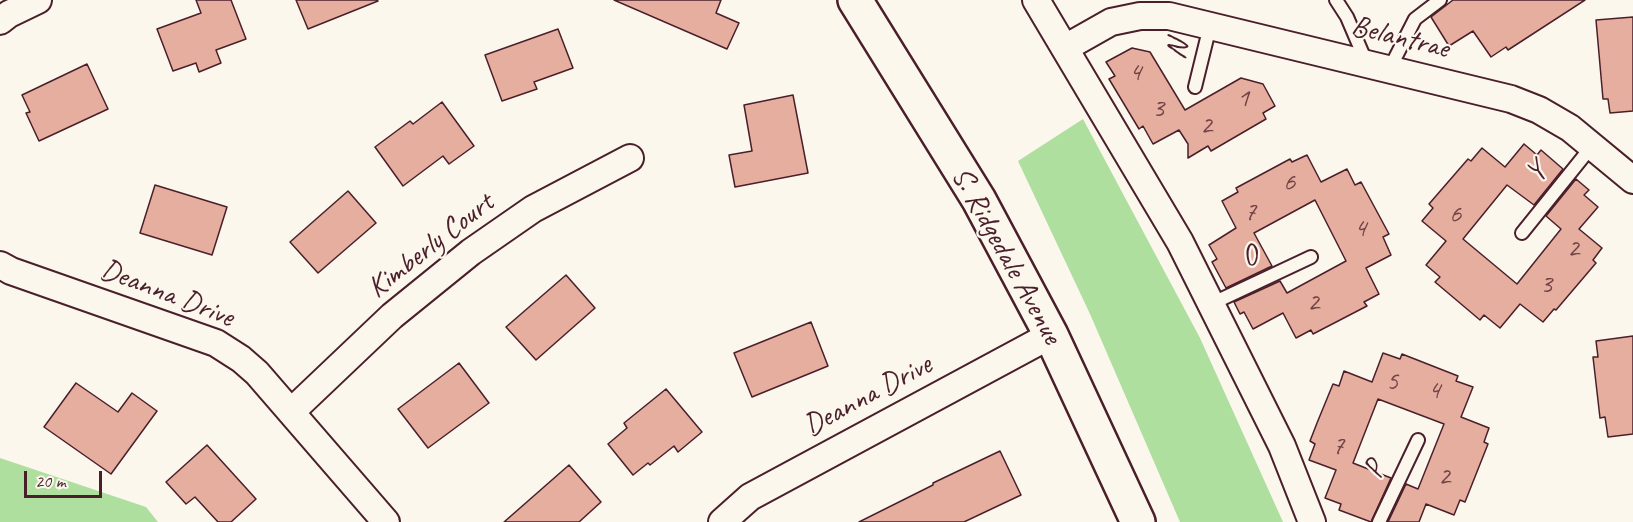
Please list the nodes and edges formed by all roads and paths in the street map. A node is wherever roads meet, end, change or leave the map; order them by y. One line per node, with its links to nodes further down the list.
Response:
1 (38, 0): 6 (street)
2 (855, 0): 18 (main road, S. Ridgedale Avenue)
3 (1036, 0): 8 (street)
4 (1336, 0): 9 (lane)
5 (1440, 0): 9 (lane)
6 (0, 21)
7 (1210, 26): 8 (street, Belantrae); 9 (street, Belantrae); 10 (lane, N)
8 (1065, 48): 17 (street)
9 (1378, 67): 11 (street, Belantrae)
10 (1195, 87)
11 (1592, 146): 13 (street, Belantrae); 14 (lane, Y)
12 (630, 158): 19 (street, Kimberly Court)
13 (1633, 180)
14 (1522, 233)
15 (1311, 257): 17 (lane, O)
16 (0, 265): 19 (street, Deanna Drive)
17 (1210, 304): 24 (street)
18 (1051, 335): 22 (street, Deanna Drive); 23 (main road, S. Ridgedale Avenue)
19 (291, 412): 21 (street, Deanna Drive)
20 (1418, 440): 25 (lane, P)
21 (387, 522)
22 (722, 522)
23 (1138, 522)
24 (1312, 522)
25 (1379, 522)

